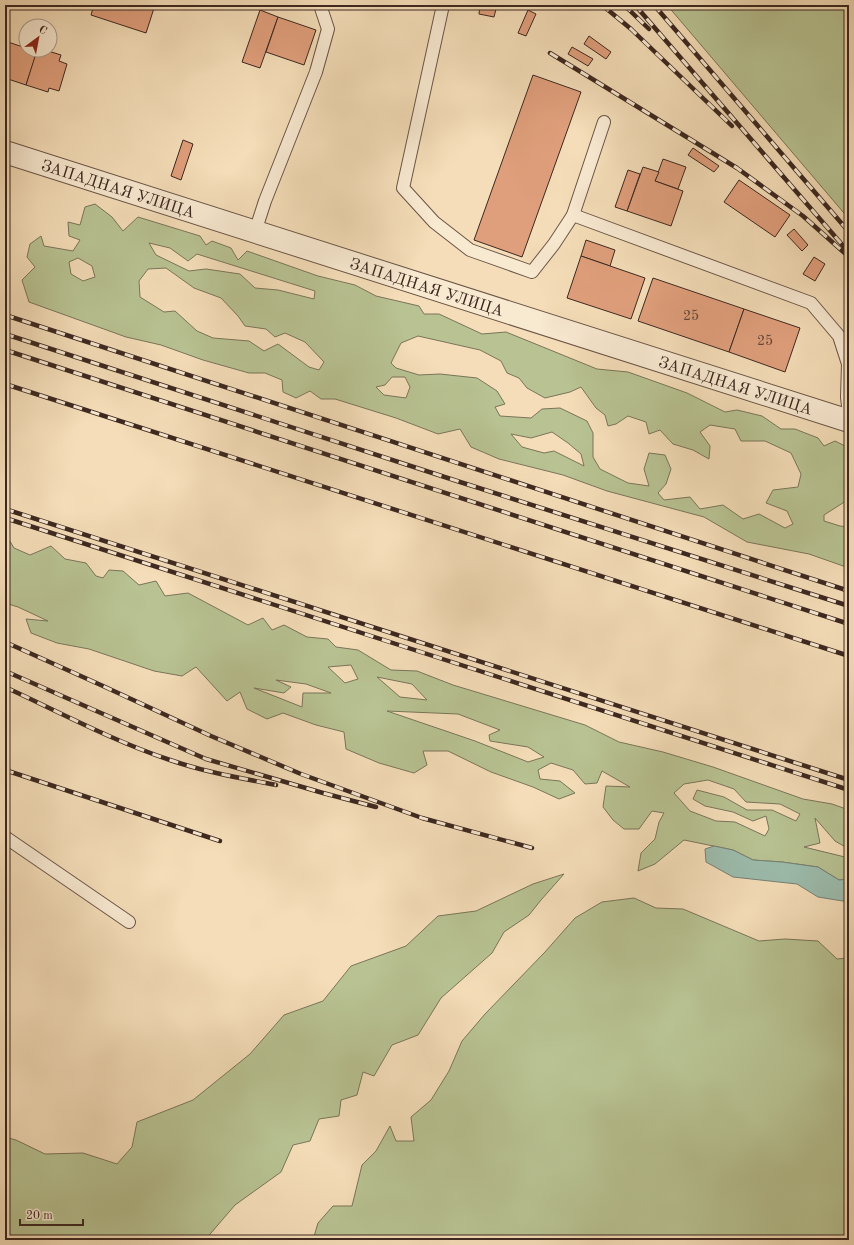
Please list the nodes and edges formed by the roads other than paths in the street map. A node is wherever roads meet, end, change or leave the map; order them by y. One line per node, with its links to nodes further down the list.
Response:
1 (320, 5): 6 (lane)
2 (443, 5): 5 (lane)
3 (604, 122): 5 (lane)
4 (5, 152): 6 (street, ЗАПАДНАЯ УЛИЦА)
5 (573, 215): 7 (lane)
6 (255, 232): 8 (street, ЗАПАДНАЯ УЛИЦА)
7 (849, 415)
8 (849, 421)
9 (5, 837): 10 (lane)
10 (128, 922)

